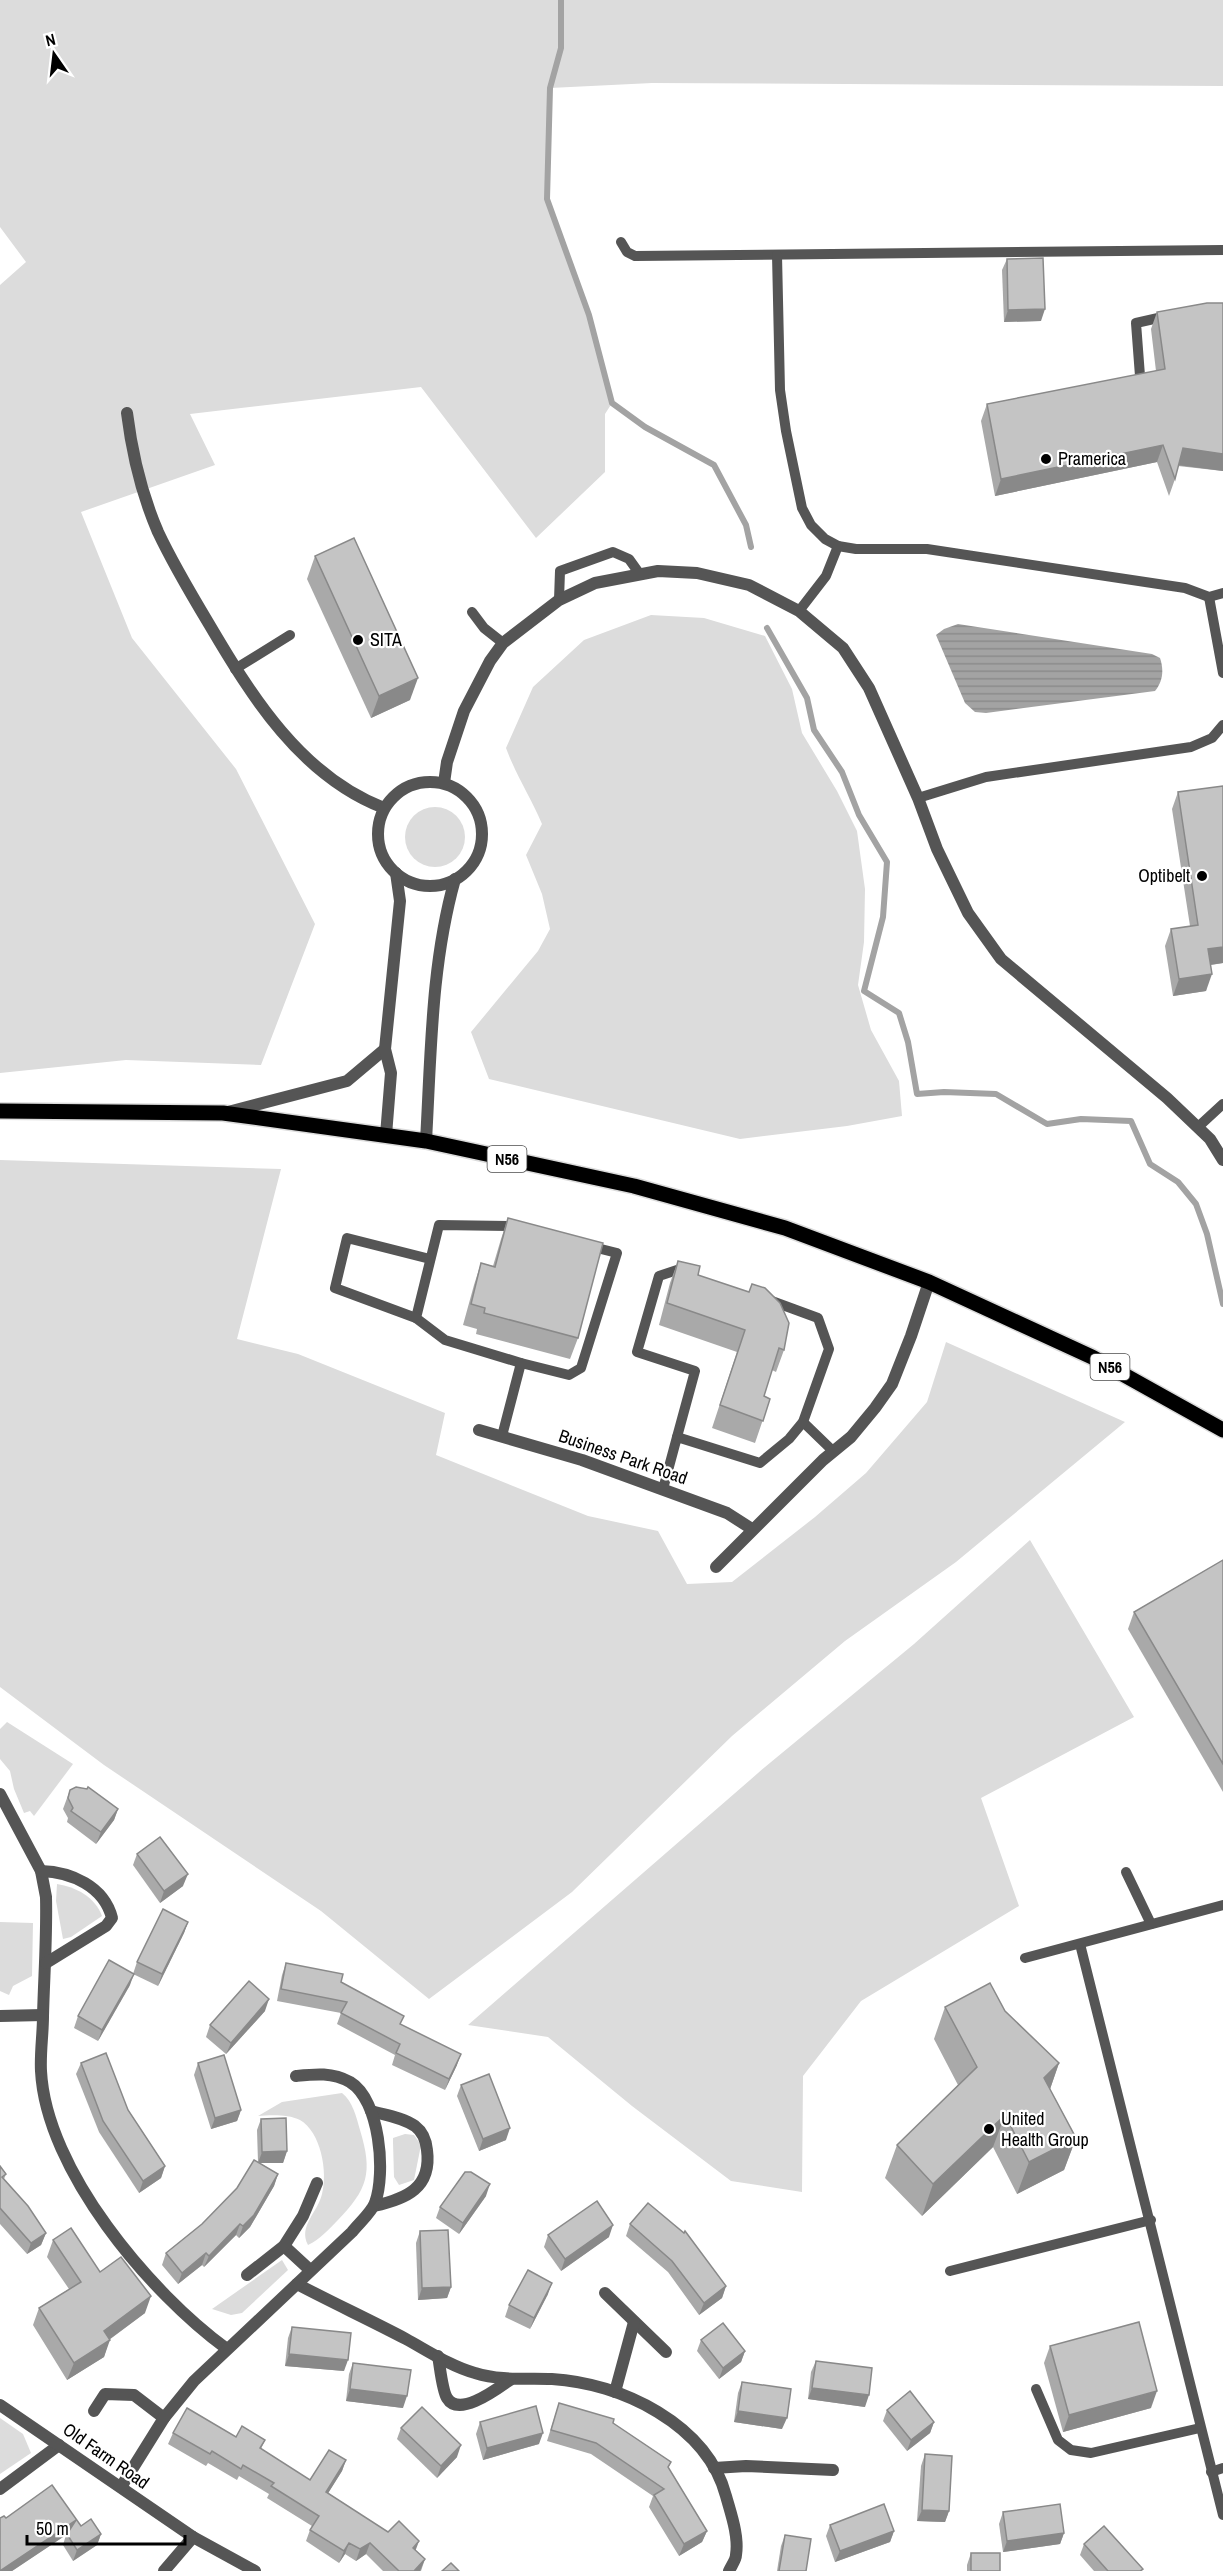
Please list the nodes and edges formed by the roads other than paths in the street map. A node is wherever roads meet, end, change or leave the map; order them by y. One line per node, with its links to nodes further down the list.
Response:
1 (621, 242): 3 (lane)
2 (1223, 249): 3 (lane)
3 (777, 255): 7 (lane)
4 (1182, 312): 5 (lane)
5 (1140, 376)
6 (127, 413): 16 (street)
7 (838, 546): 10 (lane); 12 (lane)
8 (639, 573): 11 (street); 11 (lane); 12 (street)
9 (1223, 593): 10 (lane)
10 (1209, 597): 17 (lane)
11 (559, 600): 15 (street)
12 (799, 611): 20 (street)
13 (472, 612): 15 (lane)
14 (290, 635): 16 (lane)
15 (503, 643): 19 (street)
16 (236, 669): 21 (street)
17 (1223, 673)
18 (1223, 724): 20 (lane)
19 (444, 783): 21 (street); 23 (street)
20 (918, 798): 28 (street)
21 (384, 808): 22 (street)
22 (396, 873): 23 (street); 24 (street)
23 (455, 879): 30 (street)
24 (385, 1049): 27 (street); 29 (street)
25 (1223, 1104): 28 (lane)
26 (0, 1111): 27 (main road, N56)
27 (223, 1113): 29 (main road, N56)
28 (1198, 1127): 31 (street)
29 (386, 1135): 30 (main road, N56)
30 (426, 1141): 36 (main road, N56)
31 (1223, 1160)
32 (530, 1232): 34 (lane)
33 (573, 1242): 39 (lane)
34 (430, 1259): 38 (lane); 38 (lane)
35 (701, 1276): 44 (lane)
36 (929, 1282): 42 (main road, N56); 45 (street)
37 (754, 1295): 40 (lane)
38 (416, 1318): 39 (lane)
39 (521, 1363): 43 (lane)
40 (803, 1422): 44 (lane); 45 (lane)
41 (479, 1430): 43 (street, Business Park Road)
42 (1223, 1430)
43 (502, 1436): 46 (street, Business Park Road)
44 (677, 1437): 46 (lane)
45 (833, 1451): 47 (street)
46 (663, 1490): 47 (street, Business Park Road)
47 (752, 1529): 48 (street)
48 (716, 1567)
49 (0, 1794): 50 (street)
50 (41, 1871): 56 (street); 56 (street)
51 (1126, 1872): 53 (lane)
52 (1223, 1905): 53 (lane)
53 (1151, 1924): 54 (lane)
54 (1080, 1944): 55 (lane); 63 (lane)
55 (1025, 1958)
56 (46, 1963): 57 (street)
57 (43, 2015): 58 (street); 71 (street)
58 (0, 2016)
59 (296, 2076): 60 (street)
60 (371, 2111): 62 (street); 62 (street)
61 (317, 2183): 64 (street)
62 (374, 2206): 65 (street)
63 (1151, 2220): 66 (lane); 80 (lane)
64 (284, 2246): 65 (street); 67 (street)
65 (310, 2270): 68 (street)
66 (950, 2271)
67 (246, 2275)
68 (297, 2284): 71 (street); 73 (street)
69 (605, 2292): 70 (street)
70 (634, 2322): 72 (street); 76 (street)
71 (227, 2349): 79 (street)
72 (666, 2352)
73 (438, 2356): 74 (street); 74 (street)
74 (510, 2380): 76 (street)
75 (1036, 2389): 80 (lane)
76 (615, 2392): 82 (street)
77 (0, 2405): 81 (street, Old Farm Road)
78 (94, 2411): 79 (street)
79 (164, 2418): 86 (street)
80 (1200, 2428): 85 (lane)
81 (59, 2445): 86 (street, Old Farm Road); 87 (street)
82 (714, 2468): 84 (street); 92 (street)
83 (1223, 2468): 85 (lane)
84 (833, 2470)
85 (1211, 2472): 88 (lane)
86 (121, 2487): 89 (street, Old Farm Road)
87 (0, 2488)
88 (1223, 2515)
89 (193, 2537): 90 (street); 91 (street, Old Farm Road)
90 (164, 2571)
91 (255, 2571)
92 (729, 2571)

